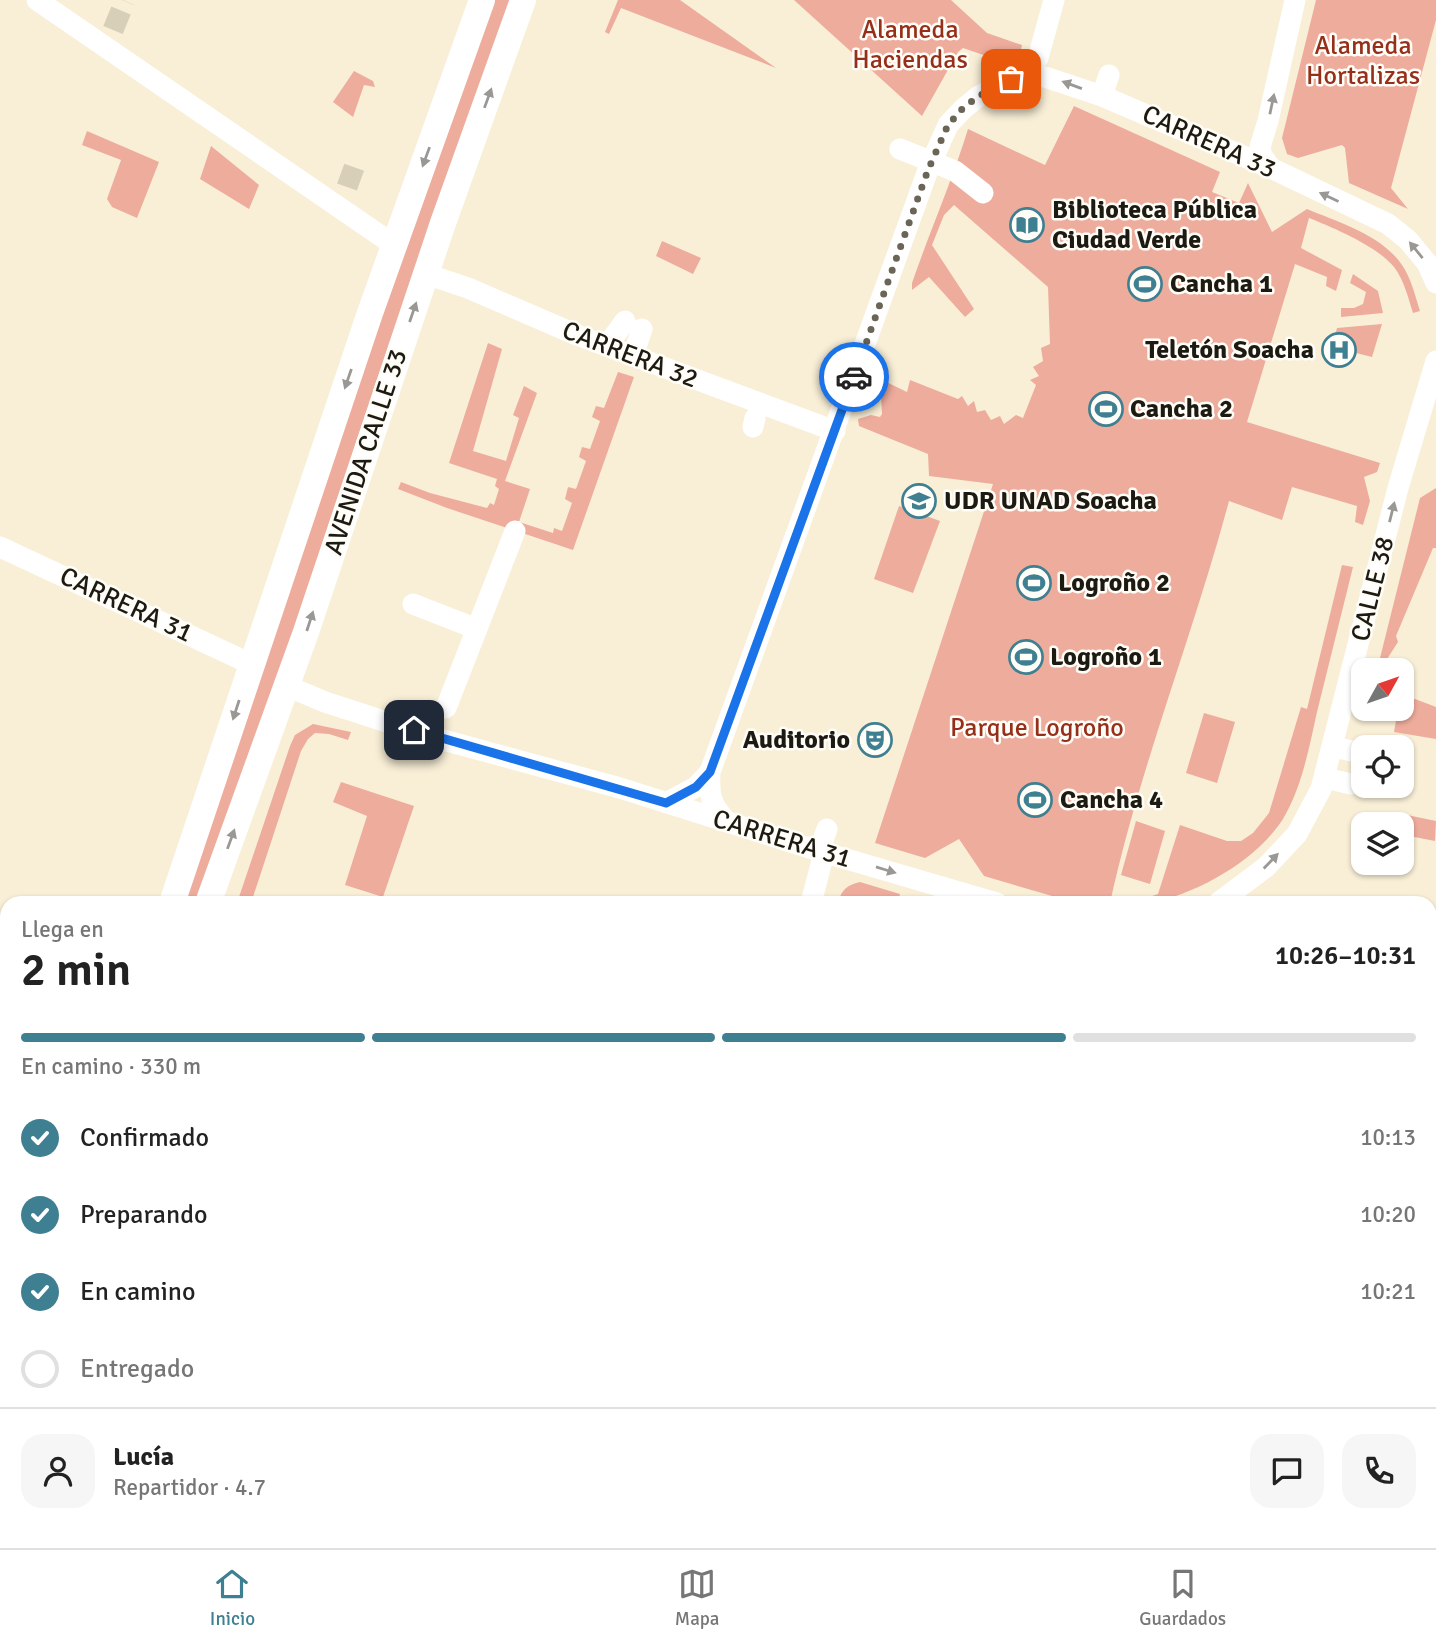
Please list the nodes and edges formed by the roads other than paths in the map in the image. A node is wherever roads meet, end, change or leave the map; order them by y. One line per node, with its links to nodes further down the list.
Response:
1 (37, 0): 13 (street)
2 (482, 0): 13 (main road, AVENIDA CALLE 33, one-way to 13)
3 (523, 0): 14 (main road, AVENIDA CALLE 33, one-way to 3)
4 (1054, 0): 7 (street)
5 (1295, 0): 11 (street, one-way to 5)
6 (1110, 75): 8 (street)
7 (1024, 76): 8 (street, CARRERA 33, one-way to 7); 10 (street)
8 (1102, 96): 11 (street, CARRERA 33)
9 (900, 149): 10 (street)
10 (932, 160): 12 (street); 19 (street)
11 (1270, 168): 15 (street, CARRERA 33, one-way to 11)
12 (983, 193)
13 (394, 245): 24 (main road, AVENIDA CALLE 33, one-way to 24)
14 (426, 274): 16 (street, CARRERA 32); 25 (main road, AVENIDA CALLE 33, one-way to 14)
15 (1436, 283)
16 (607, 346): 17 (street, CARRERA 32); 17 (street)
17 (633, 356): 19 (street, CARRERA 32)
18 (1436, 361): 27 (street, CALLE 38, one-way to 18)
19 (835, 431): 29 (street)
20 (515, 531): 23 (street)
21 (0, 547): 24 (street, CARRERA 31)
22 (413, 604): 23 (street)
23 (477, 629): 26 (street)
24 (251, 664): 36 (main road, AVENIDA CALLE 33, one-way to 36)
25 (287, 686): 32 (street, CARRERA 31); 37 (main road, AVENIDA CALLE 33, one-way to 25)
26 (446, 708)
27 (1334, 747): 28 (street); 30 (street, CALLE 38)
28 (1351, 751)
29 (710, 772): 32 (street); 33 (street)
30 (1325, 778): 31 (street); 40 (street, CALLE 38, one-way to 30)
31 (1351, 784)
32 (666, 803): 33 (street, CARRERA 31)
33 (727, 822): 35 (street, CARRERA 31)
34 (827, 829): 35 (street)
35 (822, 852): 38 (street); 39 (street, CARRERA 31, one-way to 39)
36 (174, 896)
37 (211, 896)
38 (813, 896)
39 (973, 896)
40 (1227, 896)

